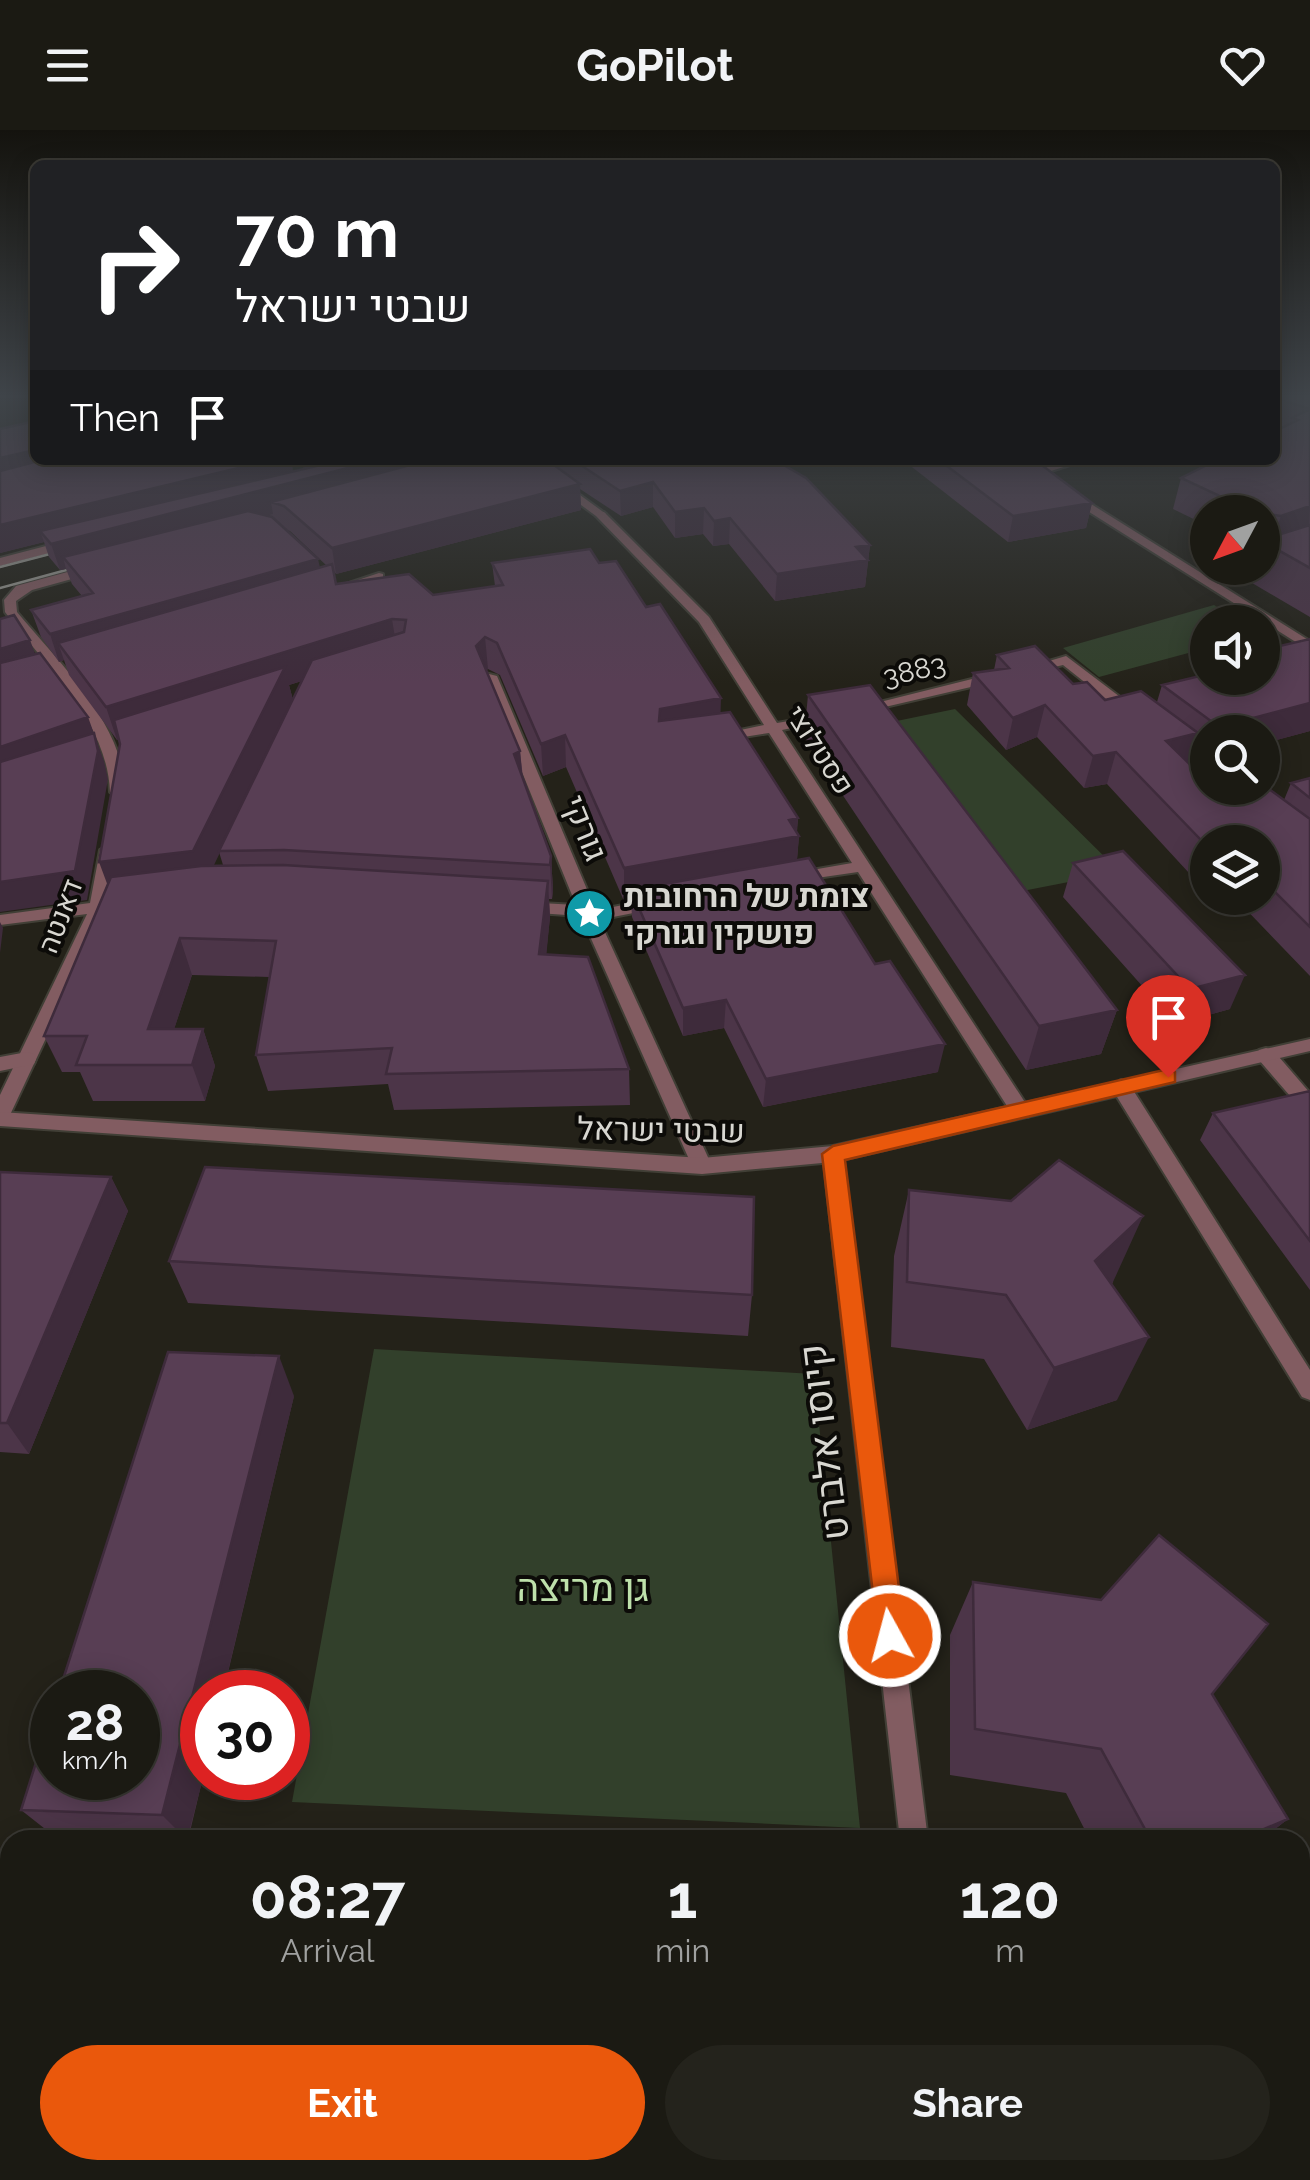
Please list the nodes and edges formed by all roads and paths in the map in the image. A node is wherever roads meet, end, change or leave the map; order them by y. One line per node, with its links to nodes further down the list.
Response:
1 (569, 492): 19 (street, פסטלוצי)
2 (1067, 492): 6 (street)
3 (75, 543): 4 (street)
4 (0, 562)
5 (102, 566): 10 (street)
6 (1190, 570)
7 (325, 576): 11 (street)
8 (378, 577): 11 (street)
9 (1213, 585): 14 (street)
10 (29, 586): 12 (street); 16 (street)
11 (339, 588): 13 (street)
12 (0, 594)
13 (320, 594)
14 (1310, 647)
15 (76, 666): 16 (street)
16 (57, 671): 17 (street); 22 (street)
17 (38, 676)
18 (490, 676): 35 (street, גורקי)
19 (774, 729): 20 (street, 3883); 24 (street, 3883); 29 (street, פסטלוצי)
20 (702, 742)
21 (131, 744): 22 (street)
22 (113, 750): 23 (street); 26 (street)
23 (94, 756)
24 (1190, 758)
25 (1248, 805): 27 (street)
26 (114, 816)
27 (1268, 820)
28 (110, 834): 34 (street, דאנטה)
29 (862, 866): 30 (street); 43 (street, פסטלוצי)
30 (781, 881)
31 (669, 901): 35 (street)
32 (136, 903): 34 (street)
33 (498, 905): 35 (street)
34 (98, 908): 36 (street); 39 (street, דאנטה)
35 (586, 910): 46 (street, גורקי)
36 (0, 920)
37 (1310, 1045): 38 (street, שבטי ישראל)
38 (1266, 1055): 41 (street, שבטי ישראל); 42 (street)
39 (27, 1059): 40 (street); 44 (street, דאנטה)
40 (0, 1064)
41 (1121, 1087): 43 (street, שבטי ישראל); 47 (street)
42 (1310, 1106)
43 (1021, 1112): 45 (street, שבטי ישראל)
44 (0, 1117): 46 (street, שבטי ישראל)
45 (833, 1154): 46 (street, שבטי ישראל); 48 (street, קיוסו אלברט)
46 (702, 1166)
47 (1310, 1390)
48 (913, 1830)

